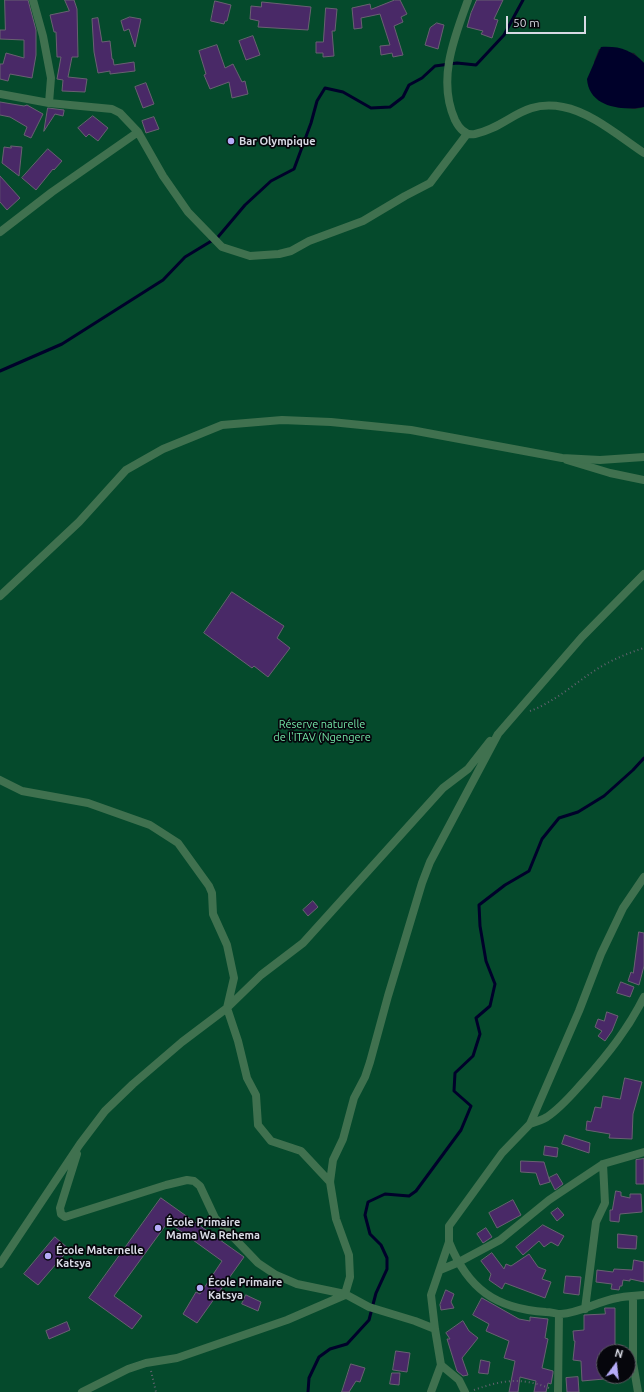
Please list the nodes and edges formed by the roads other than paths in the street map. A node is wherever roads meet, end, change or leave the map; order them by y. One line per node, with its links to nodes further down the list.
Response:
1 (33, 0): 4 (street)
2 (468, 0): 6 (street)
3 (0, 94): 4 (street)
4 (49, 103): 5 (street)
5 (138, 132): 6 (street); 8 (street)
6 (467, 134): 7 (street)
7 (644, 153)
8 (0, 232)
9 (644, 457): 10 (street)
10 (562, 458): 11 (street); 13 (street)
11 (644, 480)
12 (644, 574): 14 (street)
13 (0, 596)
14 (498, 734): 18 (street); 23 (street)
15 (0, 780): 18 (street)
16 (644, 877): 19 (street)
17 (644, 998): 19 (street)
18 (227, 1008): 20 (street); 23 (street)
19 (530, 1124): 24 (street)
20 (80, 1144): 26 (street); 28 (street)
21 (644, 1152): 22 (street)
22 (603, 1164): 25 (street); 31 (street)
23 (330, 1182): 28 (street)
24 (449, 1242): 25 (street); 27 (street)
25 (457, 1263): 27 (street); 32 (street)
26 (0, 1264)
27 (440, 1270): 33 (street)
28 (345, 1294): 33 (street); 36 (street)
29 (644, 1295): 30 (street)
30 (633, 1296): 31 (street); 39 (street)
31 (585, 1309): 32 (street)
32 (559, 1314): 38 (street)
33 (435, 1329): 34 (street)
34 (441, 1365): 35 (street); 37 (street)
35 (469, 1391)
36 (82, 1392)
37 (431, 1392)
38 (558, 1392)
39 (638, 1392)

